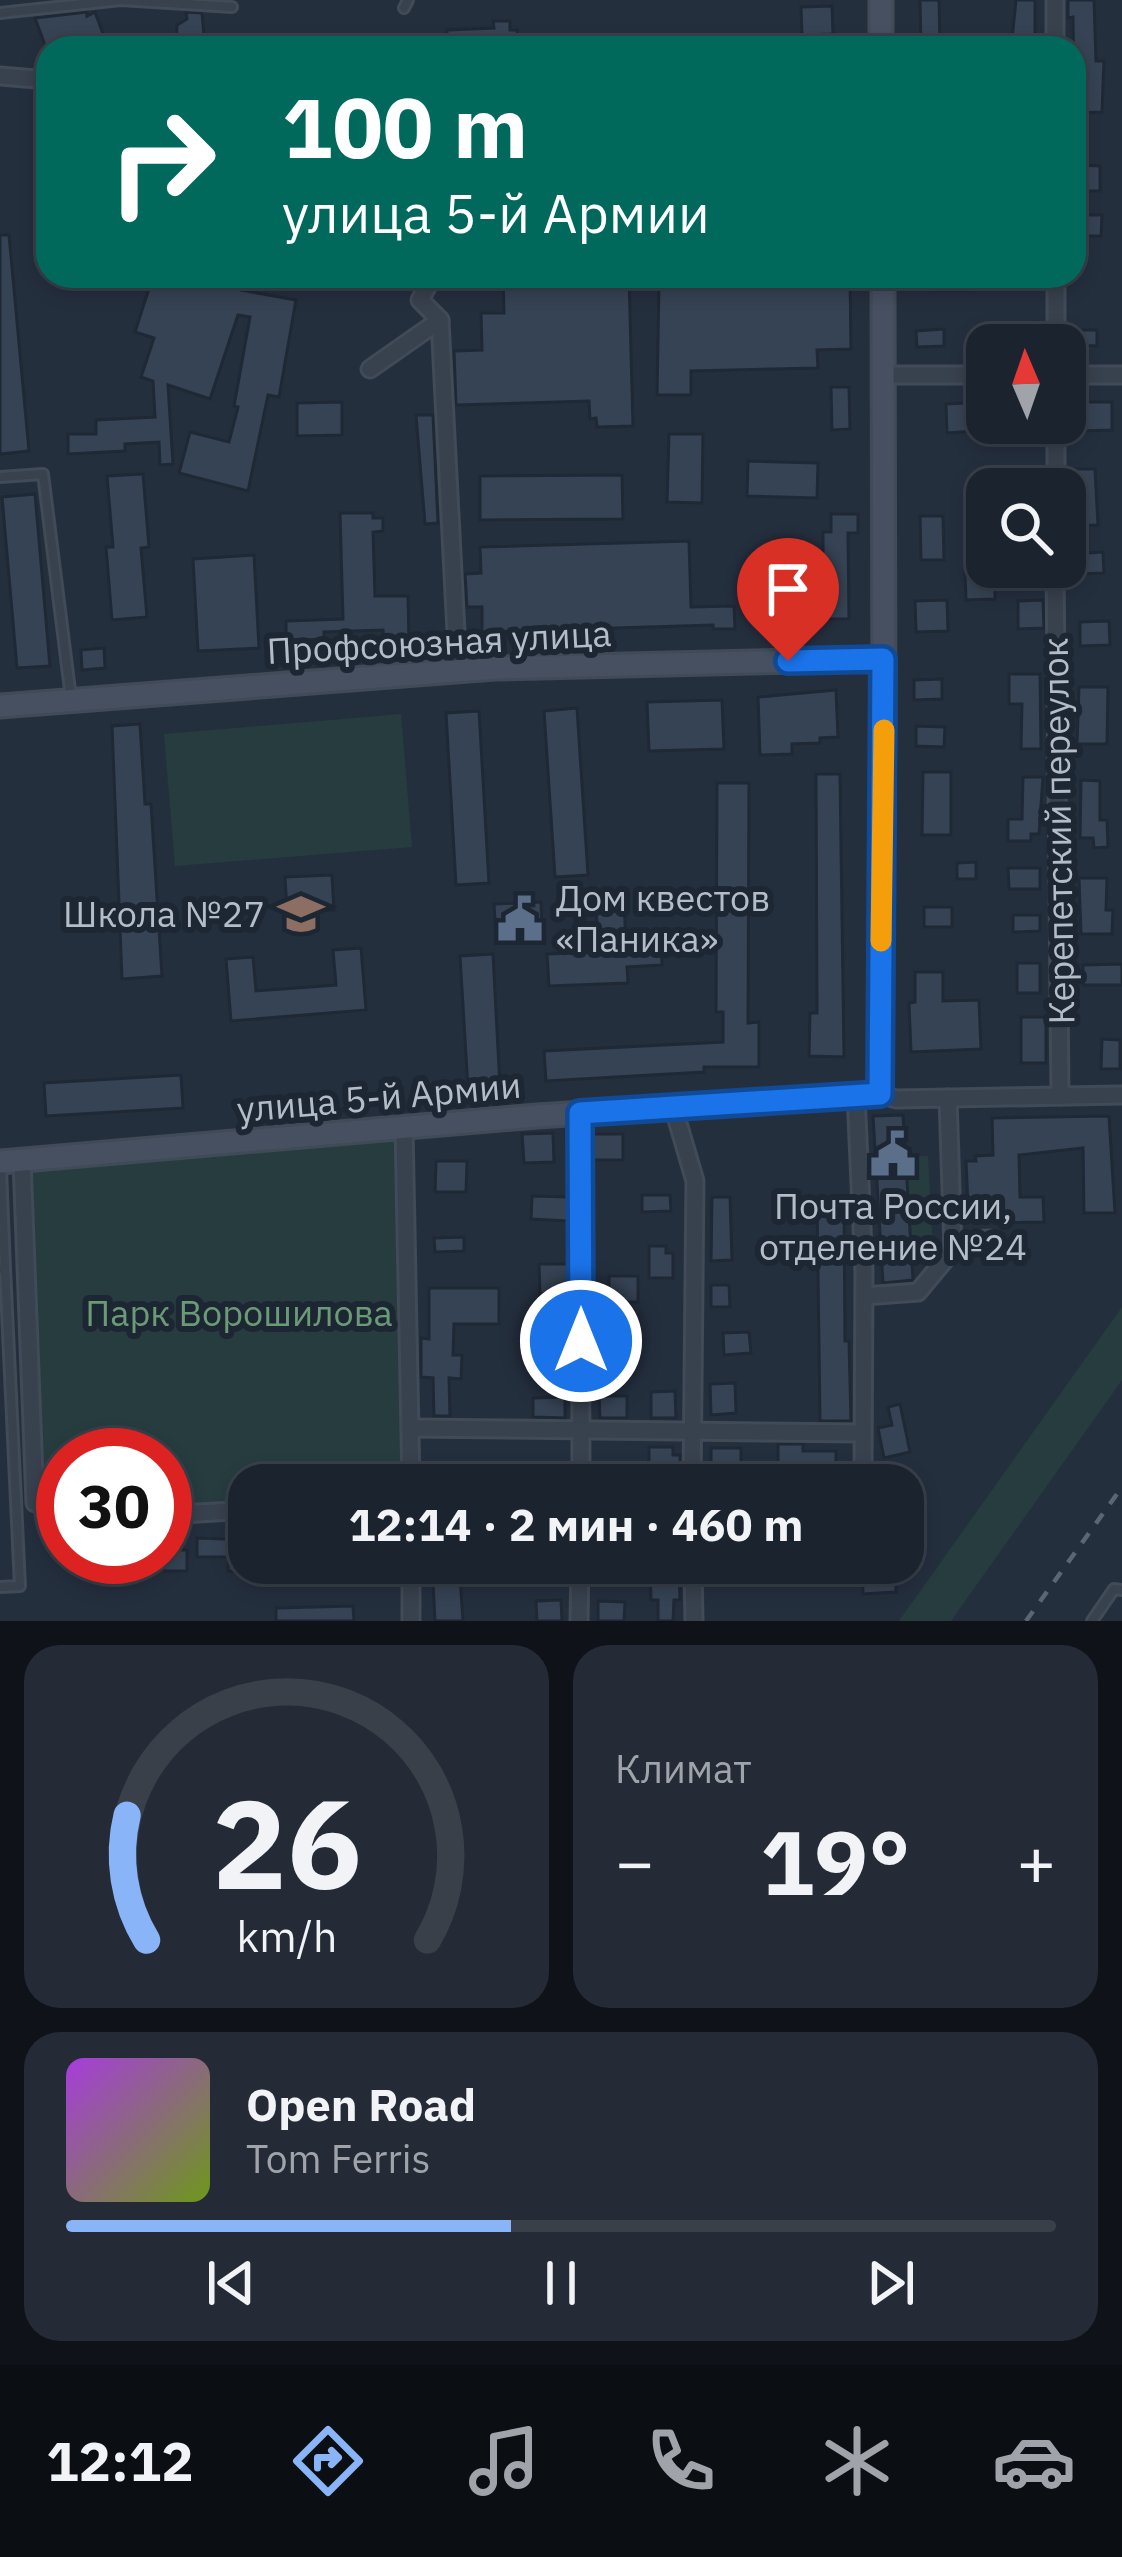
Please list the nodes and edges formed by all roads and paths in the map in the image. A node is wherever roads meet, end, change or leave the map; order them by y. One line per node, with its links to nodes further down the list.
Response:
1 (881, 0): 5 (main road)
2 (1055, 0): 6 (street)
3 (232, 7): 4 (lane)
4 (0, 14)
5 (881, 36)
6 (1055, 36)
7 (0, 76): 8 (street)
8 (36, 79)
9 (426, 288): 12 (street)
10 (883, 288): 15 (main road)
11 (1055, 288): 13 (street)
12 (440, 320): 14 (street); 22 (street)
13 (1056, 324)
14 (370, 369)
15 (884, 375): 16 (street); 21 (main road)
16 (966, 375)
17 (1086, 375): 18 (street)
18 (1122, 375)
19 (0, 477): 23 (lane)
20 (1055, 588): 28 (street, Керепетский переулок)
21 (883, 659): 22 (main road, Профсоюзная улица); 25 (main road)
22 (458, 670): 23 (main road, Профсоюзная улица)
23 (71, 699): 24 (main road, Профсоюзная улица)
24 (0, 705)
25 (880, 1094): 26 (main road, улица 5-й Армии); 29 (street, улица 5-й Армии)
26 (856, 1095): 30 (main road, улица 5-й Армии); 37 (street)
27 (1122, 1095): 28 (street, улица 5-й Армии)
28 (1060, 1096): 29 (street, улица 5-й Армии)
29 (948, 1098): 35 (street)
30 (673, 1106): 31 (main road, улица 5-й Армии); 39 (street)
31 (580, 1113): 32 (main road, улица 5-й Армии); 40 (street)
32 (404, 1128): 33 (main road, улица 5-й Армии); 38 (street)
33 (8, 1162): 36 (lane); 46 (street)
34 (990, 1239): 35 (street)
35 (953, 1241): 37 (street)
36 (3, 1269): 52 (lane)
37 (864, 1296): 41 (street)
38 (410, 1428): 40 (street); 42 (street)
39 (692, 1431): 40 (street); 41 (street); 44 (street)
40 (582, 1432): 43 (street)
41 (861, 1433): 45 (street)
42 (411, 1464)
43 (581, 1464)
44 (692, 1464)
45 (863, 1464)
46 (36, 1502)
47 (228, 1511): 48 (street)
48 (192, 1513)
49 (411, 1584): 54 (street)
50 (580, 1584): 55 (street)
51 (694, 1584): 56 (street)
52 (0, 1587)
53 (1122, 1590): 57 (lane)
54 (411, 1621)
55 (579, 1621)
56 (694, 1621)
57 (1092, 1621)

